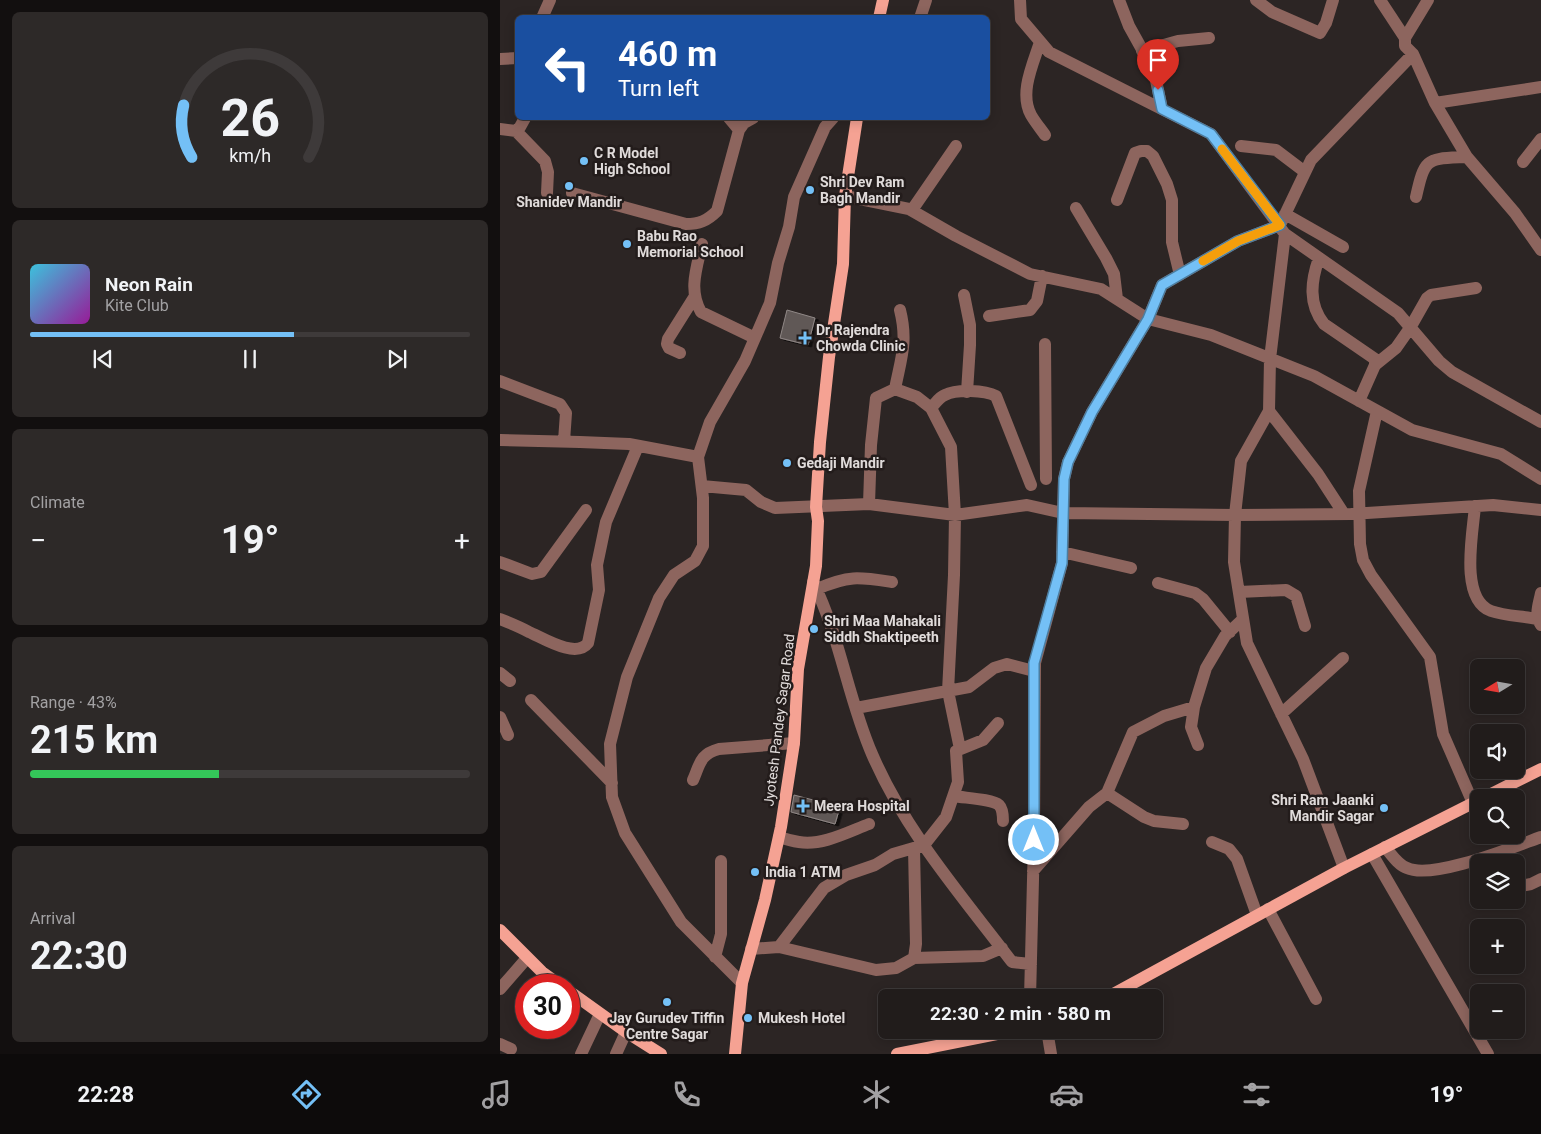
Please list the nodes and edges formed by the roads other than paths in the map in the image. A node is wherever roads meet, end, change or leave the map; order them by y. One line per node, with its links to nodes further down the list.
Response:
1 (550, 0): 10 (street)
2 (883, 0): 11 (main road)
3 (926, 0): 12 (street)
4 (1020, 0): 15 (street)
5 (1119, 0): 16 (street)
6 (1256, 0): 7 (street)
7 (1333, 0)
8 (1380, 0): 14 (street)
9 (1428, 0): 14 (street)
10 (543, 15)
11 (879, 15)
12 (921, 15)
13 (1209, 38): 16 (street)
14 (1405, 38): 17 (street)
15 (1040, 42): 22 (street); 31 (street)
16 (1142, 51): 22 (street)
17 (1412, 54): 21 (street); 37 (street)
18 (515, 58): 19 (street)
19 (500, 59)
20 (1541, 87): 21 (street)
21 (1435, 103): 35 (street)
22 (1162, 109): 45 (street)
23 (524, 120): 30 (street)
24 (731, 120): 29 (street)
25 (749, 120): 29 (street)
26 (831, 120): 60 (street)
27 (857, 120): 40 (main road, Jyotesh Pandey Sagar Road)
28 (500, 129): 30 (street)
29 (739, 130): 39 (street)
30 (516, 131): 38 (street)
31 (1045, 135)
32 (1541, 139): 36 (street)
33 (956, 146): 44 (street)
34 (1241, 146): 37 (street)
35 (1467, 157): 41 (street); 48 (street)
36 (1523, 162)
37 (1305, 172): 45 (street)
38 (547, 193)
39 (572, 193)
40 (845, 196): 44 (street); 85 (main road, Jyotesh Pandey Sagar Road)
41 (1416, 197)
42 (1117, 200): 50 (street)
43 (1076, 208): 55 (street)
44 (912, 210): 51 (street)
45 (1284, 224): 47 (street); 49 (street); 50 (street); 63 (street)
46 (702, 244): 54 (street)
47 (1343, 247)
48 (1541, 250)
49 (1320, 258): 59 (street); 64 (street)
50 (1180, 274): 58 (street)
51 (1042, 276): 55 (street); 57 (street)
52 (1476, 288): 59 (street)
53 (964, 295): 67 (street)
54 (695, 296): 60 (street); 62 (street)
55 (1117, 298): 58 (street)
56 (900, 310): 66 (street)
57 (989, 316)
58 (1148, 319): 63 (street); 78 (street)
59 (1410, 328): 64 (street); 72 (street)
60 (755, 338): 76 (street)
61 (1045, 344): 77 (street)
62 (680, 353)
63 (1270, 359): 68 (street); 70 (street)
64 (1375, 365): 68 (street)
65 (500, 381): 74 (street)
66 (894, 389): 69 (street); 82 (street)
67 (967, 392): 69 (street); 80 (street)
68 (1359, 401): 71 (street)
69 (931, 408): 91 (street)
70 (1268, 411): 90 (street); 92 (street)
71 (1377, 411): 79 (street); 89 (street)
72 (1541, 422)
73 (500, 440): 74 (street)
74 (564, 441): 75 (street)
75 (638, 446): 76 (street); 101 (street)
76 (698, 457): 81 (street)
77 (1046, 479): 78 (street); 80 (street)
78 (1064, 479): 88 (street)
79 (1541, 479)
80 (1031, 485): 83 (street)
81 (702, 486): 85 (street); 121 (street)
82 (868, 504): 85 (street); 91 (street)
83 (1027, 505): 88 (street); 91 (street)
84 (1475, 506): 87 (street); 89 (street); 103 (street)
85 (816, 507): 98 (main road, Jyotesh Pandey Sagar Road)
86 (586, 510): 94 (street)
87 (1541, 510)
88 (1063, 513): 92 (street); 93 (street)
89 (1359, 513): 90 (street); 122 (street)
90 (1344, 514): 92 (street)
91 (955, 515): 108 (street)
92 (1235, 515): 99 (street)
93 (1062, 552): 95 (street); 107 (street)
94 (500, 562)
95 (1131, 568)
96 (892, 582): 98 (street)
97 (1158, 582): 105 (street)
98 (815, 585): 110 (street); 116 (main road, Jyotesh Pandey Sagar Road)
99 (1239, 592): 102 (street); 104 (street)
100 (1541, 593): 103 (street)
101 (500, 619)
102 (1244, 619): 105 (street); 112 (street)
103 (1539, 622)
104 (1305, 626)
105 (1230, 632): 111 (street)
106 (1343, 658): 112 (street)
107 (1034, 670): 108 (street); 140 (street)
108 (948, 691): 110 (street); 118 (street)
109 (531, 700): 121 (street)
110 (856, 708): 133 (street)
111 (1194, 708): 117 (street); 124 (street)
112 (1281, 714): 139 (street)
113 (500, 717): 115 (street)
114 (998, 722): 118 (street)
115 (508, 735)
116 (794, 743): 120 (street); 130 (main road, Jyotesh Pandey Sagar Road)
117 (1198, 745)
118 (960, 749): 125 (street)
119 (1541, 769): 123 (main road)
120 (693, 780)
121 (612, 783): 148 (street)
122 (1472, 789)
123 (1500, 789)
124 (1107, 793): 129 (street); 140 (street)
125 (954, 796): 127 (street); 133 (street)
126 (1470, 804): 134 (main road)
127 (1004, 821)
128 (869, 824): 130 (street)
129 (1183, 824)
130 (779, 837): 147 (main road, Jyotesh Pandey Sagar Road)
131 (1541, 837): 136 (street)
132 (1212, 842): 143 (street)
133 (919, 847): 145 (street); 146 (street); 150 (street)
134 (1385, 847): 135 (main road); 138 (street)
135 (1372, 854): 139 (main road); 169 (street)
136 (1499, 854)
137 (721, 861): 148 (street)
138 (1470, 864)
139 (1344, 868): 143 (main road)
140 (1033, 871): 151 (street)
141 (1541, 879): 142 (street)
142 (1525, 885)
143 (1263, 912): 156 (main road); 158 (street)
144 (500, 930): 149 (main road)
145 (779, 947): 147 (street); 150 (street)
146 (1002, 948): 150 (street); 151 (street)
147 (751, 949): 153 (main road, Jyotesh Pandey Sagar Road)
148 (716, 957): 153 (street)
149 (527, 958): 152 (main road); 154 (street)
150 (914, 958)
151 (1031, 964): 155 (street)
152 (545, 974)
153 (742, 983): 166 (main road, Jyotesh Pandey Sagar Road)
154 (500, 988)
155 (1030, 989)
156 (1122, 989)
157 (580, 999): 159 (main road)
158 (1316, 999)
159 (600, 1014): 160 (main road); 163 (street)
160 (626, 1032): 164 (street); 165 (main road)
161 (973, 1039): 167 (main road)
162 (1048, 1039): 168 (street)
163 (581, 1054)
164 (616, 1054)
165 (661, 1054)
166 (735, 1054)
167 (897, 1054)
168 (1051, 1054)
169 (1488, 1054)

